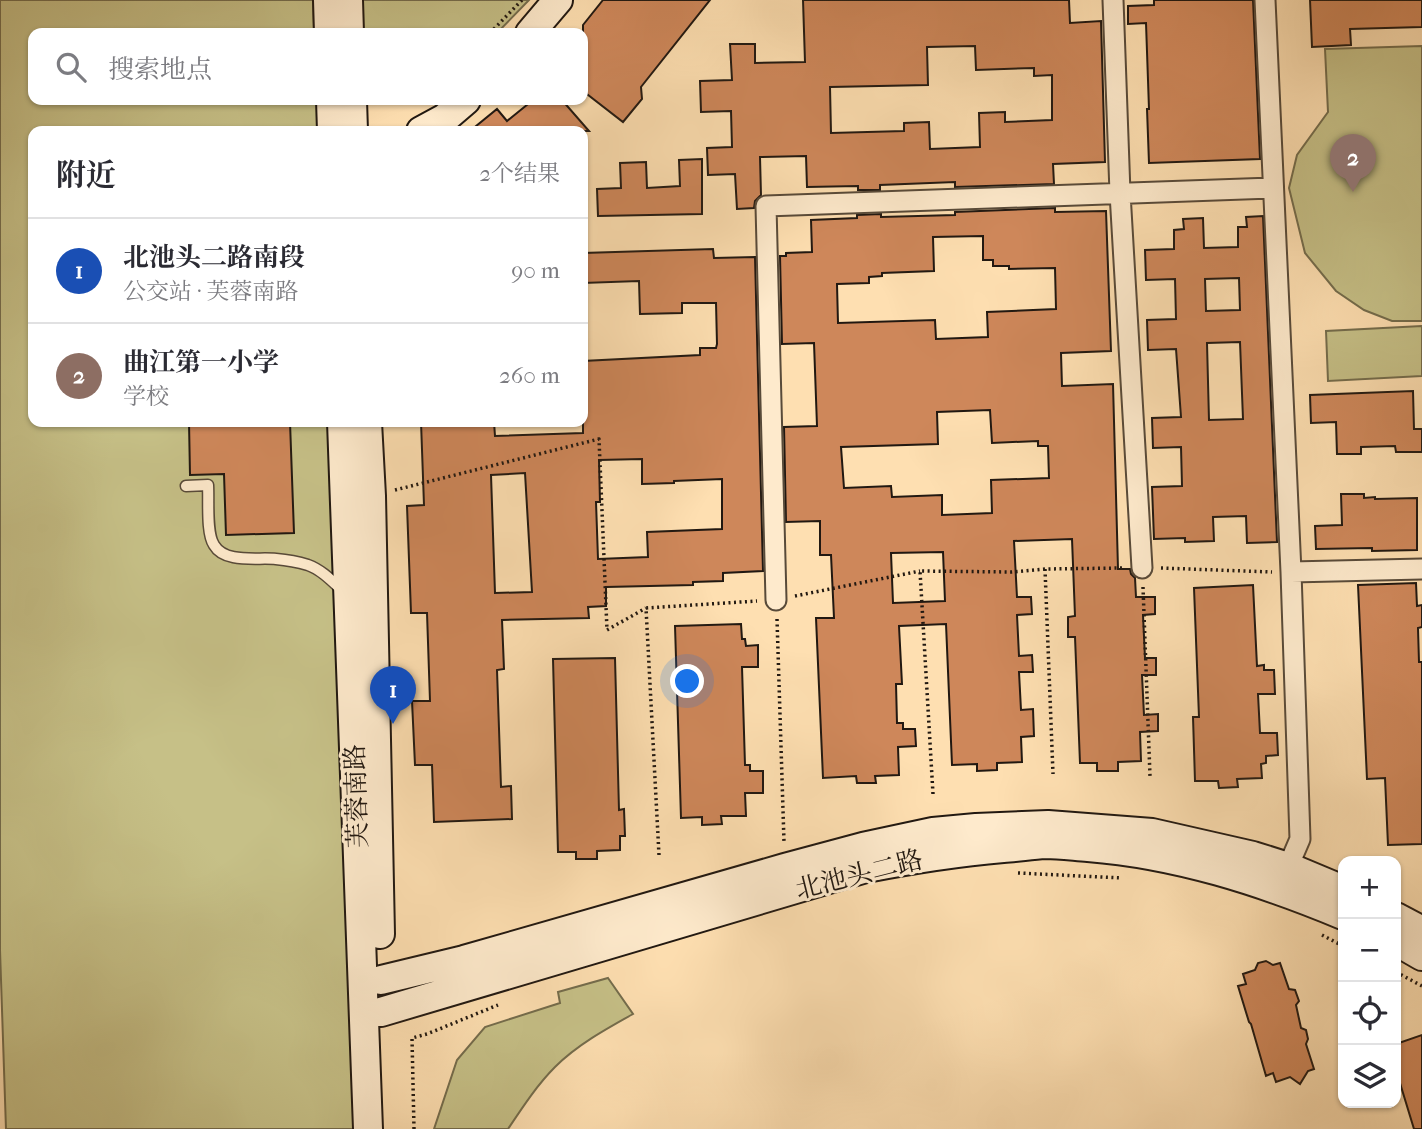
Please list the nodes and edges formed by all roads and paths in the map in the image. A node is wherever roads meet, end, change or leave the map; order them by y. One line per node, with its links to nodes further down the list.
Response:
1 (328, 0): 7 (main road)
2 (348, 0): 8 (main road)
3 (523, 0): 9 (path)
4 (558, 0): 10 (main road)
5 (1113, 0): 18 (street)
6 (1265, 0): 17 (street)
7 (329, 28)
8 (349, 28)
9 (495, 28)
10 (534, 28)
11 (331, 105): 14 (main road)
12 (352, 105): 15 (main road)
13 (460, 105): 16 (main road)
14 (332, 126)
15 (353, 126)
16 (430, 126)
17 (1273, 188): 18 (street); 27 (street)
18 (1120, 193): 23 (street); 29 (street)
19 (342, 427): 28 (main road, 芙蓉南路)
20 (367, 427): 45 (main road, 芙蓉南路)
21 (186, 486): 28 (lane)
22 (394, 490): 30 (path)
23 (1142, 568): 24 (path); 27 (path); 32 (path)
24 (1045, 569): 26 (path); 31 (path)
25 (1422, 569): 27 (street)
26 (920, 571): 29 (path); 33 (path)
27 (1291, 572): 35 (street)
28 (349, 596): 48 (main road, 芙蓉南路)
29 (776, 600): 30 (path); 36 (path)
30 (646, 608): 34 (path)
31 (1053, 774)
32 (1150, 776)
33 (933, 794)
34 (659, 855)
35 (1288, 867): 36 (main road, 北池头二路); 39 (main road, 北池头二路)
36 (785, 868): 45 (main road, 北池头二路)
37 (1009, 873): 38 (path)
38 (1134, 878)
39 (1338, 888)
40 (1338, 913): 47 (main road, 北池头二路)
41 (1400, 919): 42 (main road)
42 (1422, 931)
43 (1401, 944): 44 (main road)
44 (1422, 956)
45 (381, 980): 47 (main road, 芙蓉南路)
46 (508, 1001): 50 (path)
47 (381, 1012): 49 (main road, 芙蓉南路)
48 (368, 1129)
49 (386, 1129)
50 (414, 1129)

